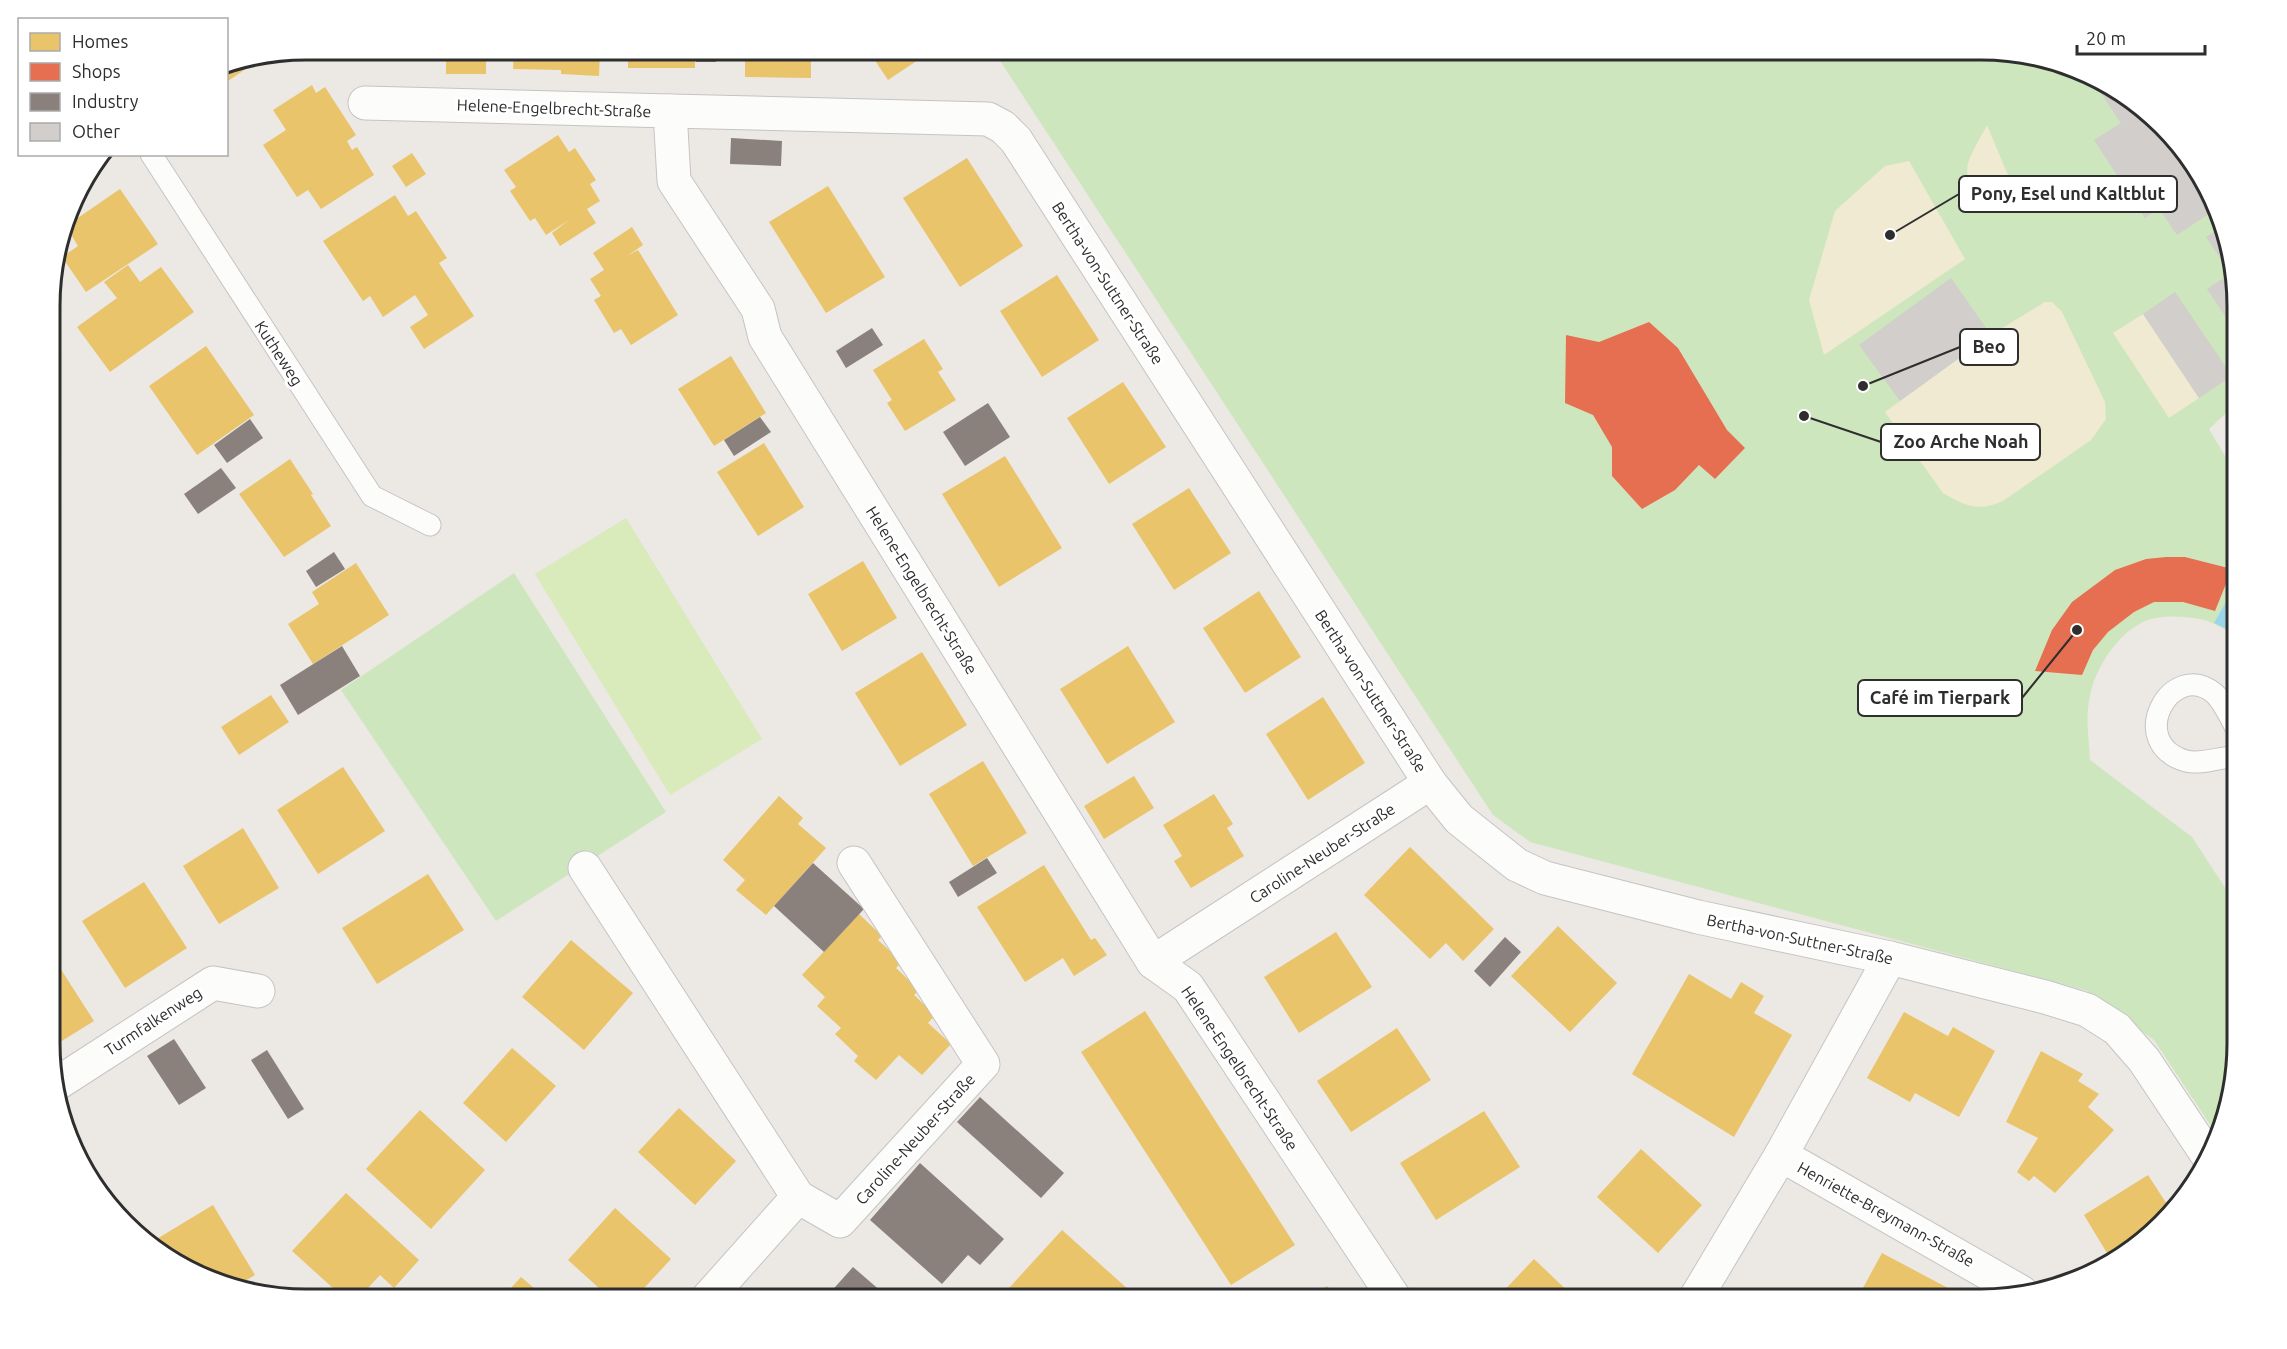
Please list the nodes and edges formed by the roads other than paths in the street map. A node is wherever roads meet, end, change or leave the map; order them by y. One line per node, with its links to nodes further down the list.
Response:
1 (365, 102): 2 (street, Helene-Engelbrecht-Straße)
2 (670, 111): 7 (street, Bertha-von-Suttner-Straße); 11 (street, Helene-Engelbrecht-Straße)
3 (152, 156): 4 (lane, Kutheweg)
4 (430, 525)
5 (2227, 713): 6 (lane)
6 (2227, 758)
7 (1430, 783): 10 (street, Bertha-von-Suttner-Straße); 11 (street, Caroline-Neuber-Straße)
8 (854, 863): 16 (street, Caroline-Neuber-Straße)
9 (585, 868): 16 (street, Caroline-Neuber-Straße)
10 (1890, 958): 14 (street, Bertha-von-Suttner-Straße); 15 (street, Henriette-Breymann-Straße)
11 (1153, 962): 19 (street, Helene-Engelbrecht-Straße)
12 (258, 990): 13 (street, Turmfalkenweg)
13 (63, 1080)
14 (2203, 1149)
15 (1781, 1155): 17 (street, Henriette-Breymann-Straße); 20 (street, Henriette-Breymann-Straße)
16 (798, 1197): 18 (street)
17 (2012, 1287)
18 (724, 1289)
19 (1388, 1289)
20 (1701, 1289)

